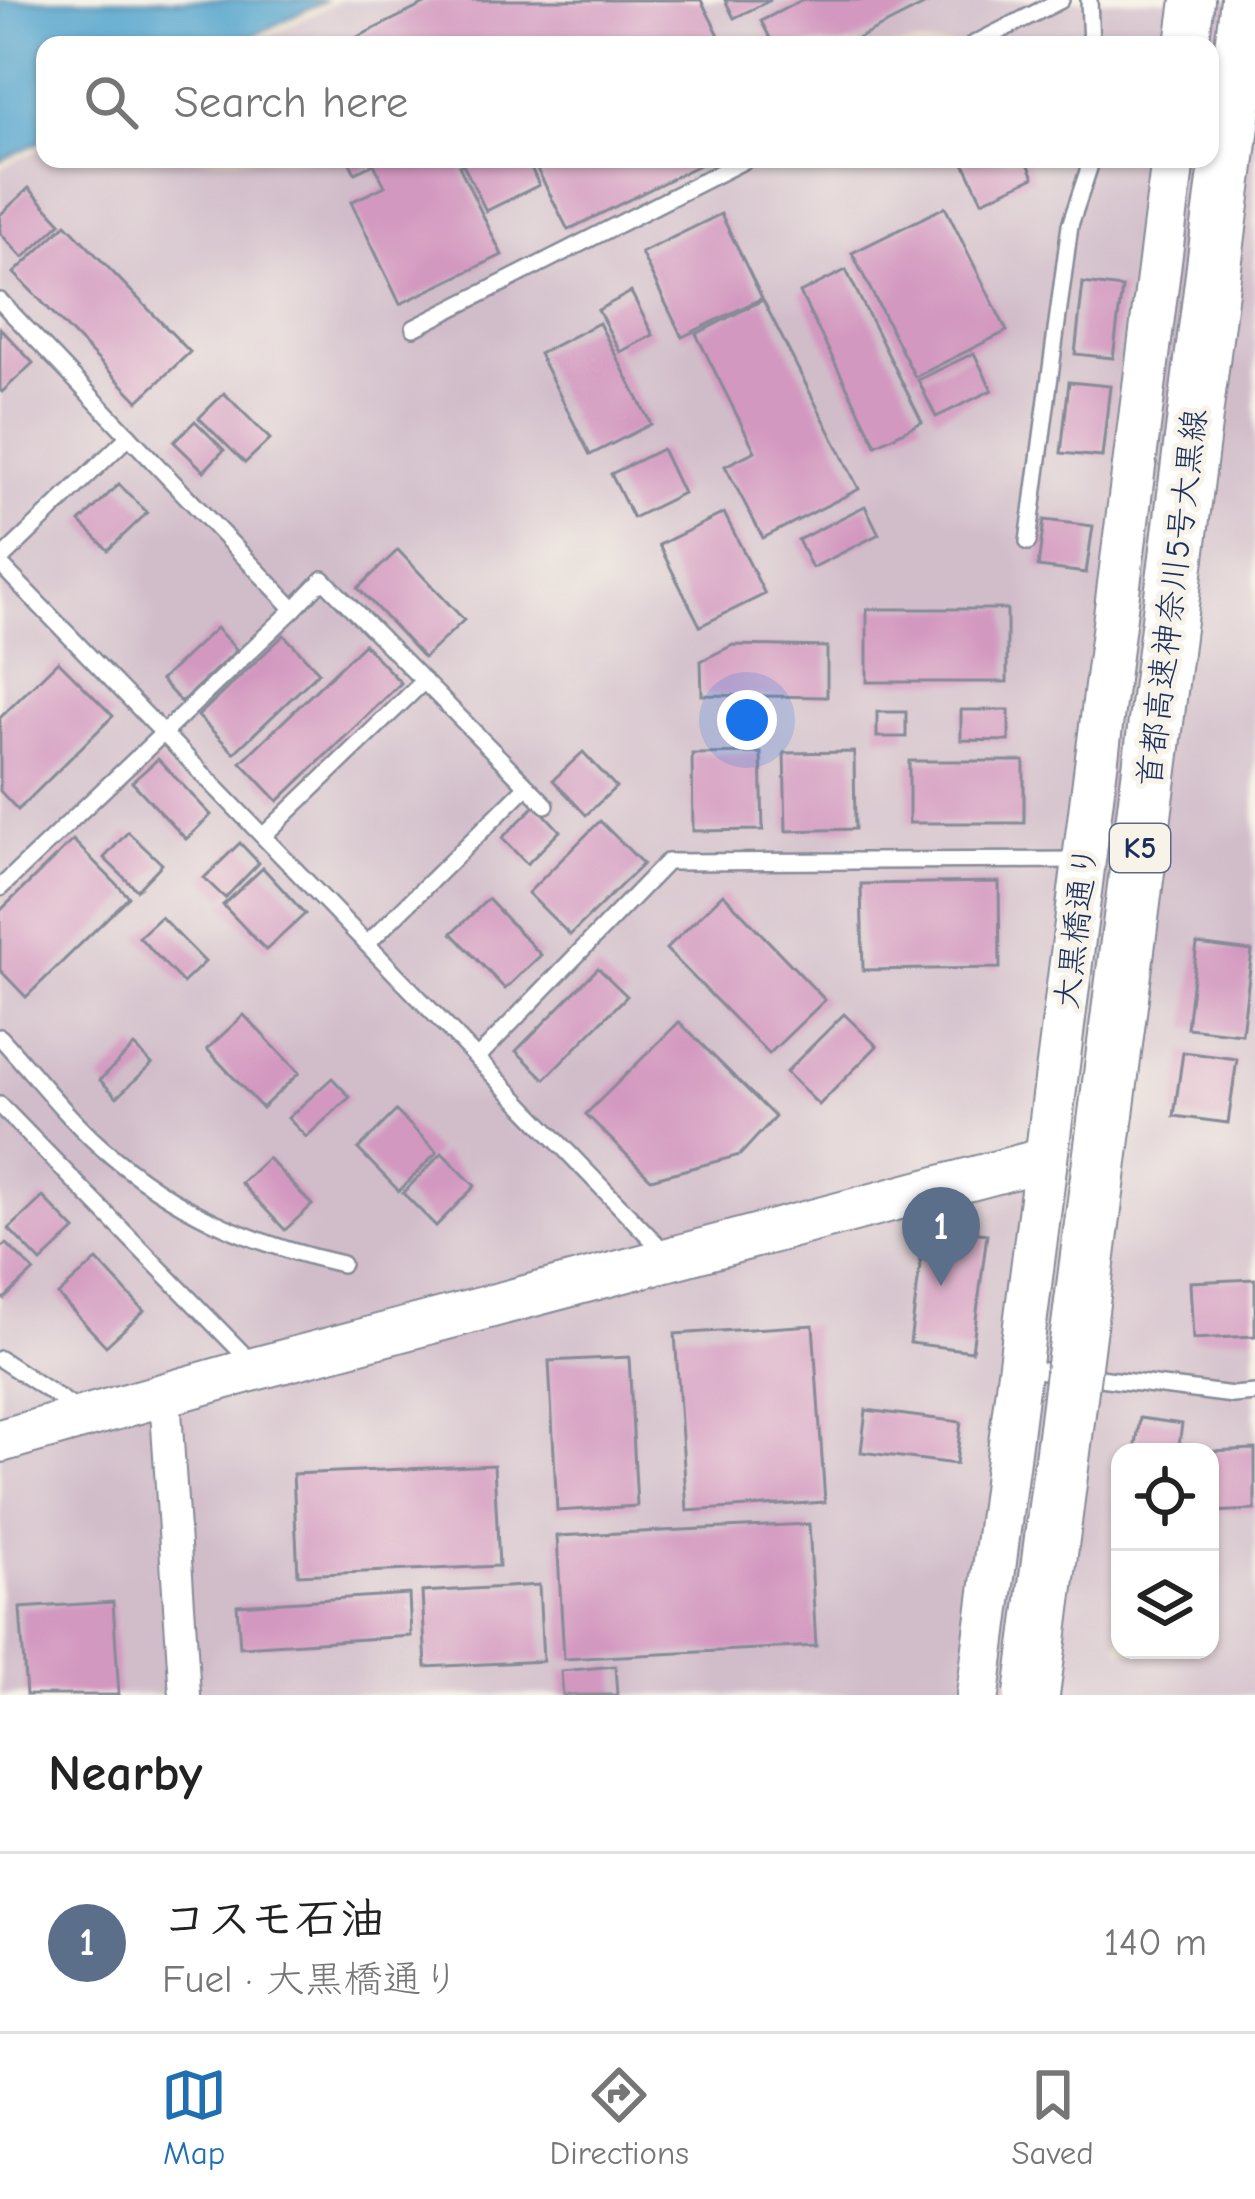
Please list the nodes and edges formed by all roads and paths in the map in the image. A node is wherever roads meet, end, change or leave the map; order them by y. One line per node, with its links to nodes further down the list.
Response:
1 (1061, 0): 6 (lane)
2 (1089, 0): 7 (lane)
3 (1193, 0): 8 (street)
4 (1226, 0): 10 (street)
5 (1248, 0): 45 (highway, 首都高速神奈川5号大黒線 / K5, bridge)
6 (990, 36)
7 (1091, 36)
8 (1188, 36)
9 (1255, 58): 46 (highway, 首都高速神奈川5号大黒線 / K5)
10 (1219, 62)
11 (729, 168): 16 (lane)
12 (1089, 168): 18 (lane)
13 (1172, 168): 26 (street, 大黒橋通り)
14 (1207, 168): 37 (street, 大黒橋通り)
15 (0, 301): 17 (lane)
16 (414, 328)
17 (129, 436): 19 (lane); 20 (lane)
18 (1028, 542)
19 (0, 562): 22 (lane)
20 (294, 609): 21 (lane); 22 (lane)
21 (424, 681): 23 (lane); 25 (lane)
22 (162, 731): 25 (lane); 27 (lane)
23 (527, 786): 24 (lane); 28 (lane)
24 (546, 805)
25 (263, 836): 28 (lane)
26 (1084, 860): 30 (lane); 32 (street, 大黒橋通り)
27 (0, 889)
28 (367, 944): 30 (lane)
29 (0, 1037): 34 (lane)
30 (477, 1058): 33 (lane)
31 (0, 1105): 36 (lane)
32 (1046, 1159): 33 (street); 37 (street, 大黒橋通り)
33 (670, 1258): 36 (street)
34 (341, 1264)
35 (0, 1359): 40 (lane)
36 (257, 1368): 39 (street)
37 (1036, 1370): 38 (lane); 43 (street, 大黒橋通り); 44 (street, 大黒橋通り)
38 (1255, 1393)
39 (165, 1396): 40 (street); 42 (street)
40 (88, 1417): 41 (street)
41 (0, 1441)
42 (185, 1695)
43 (977, 1695)
44 (1018, 1695)
45 (1032, 1695)
46 (1046, 1695)

